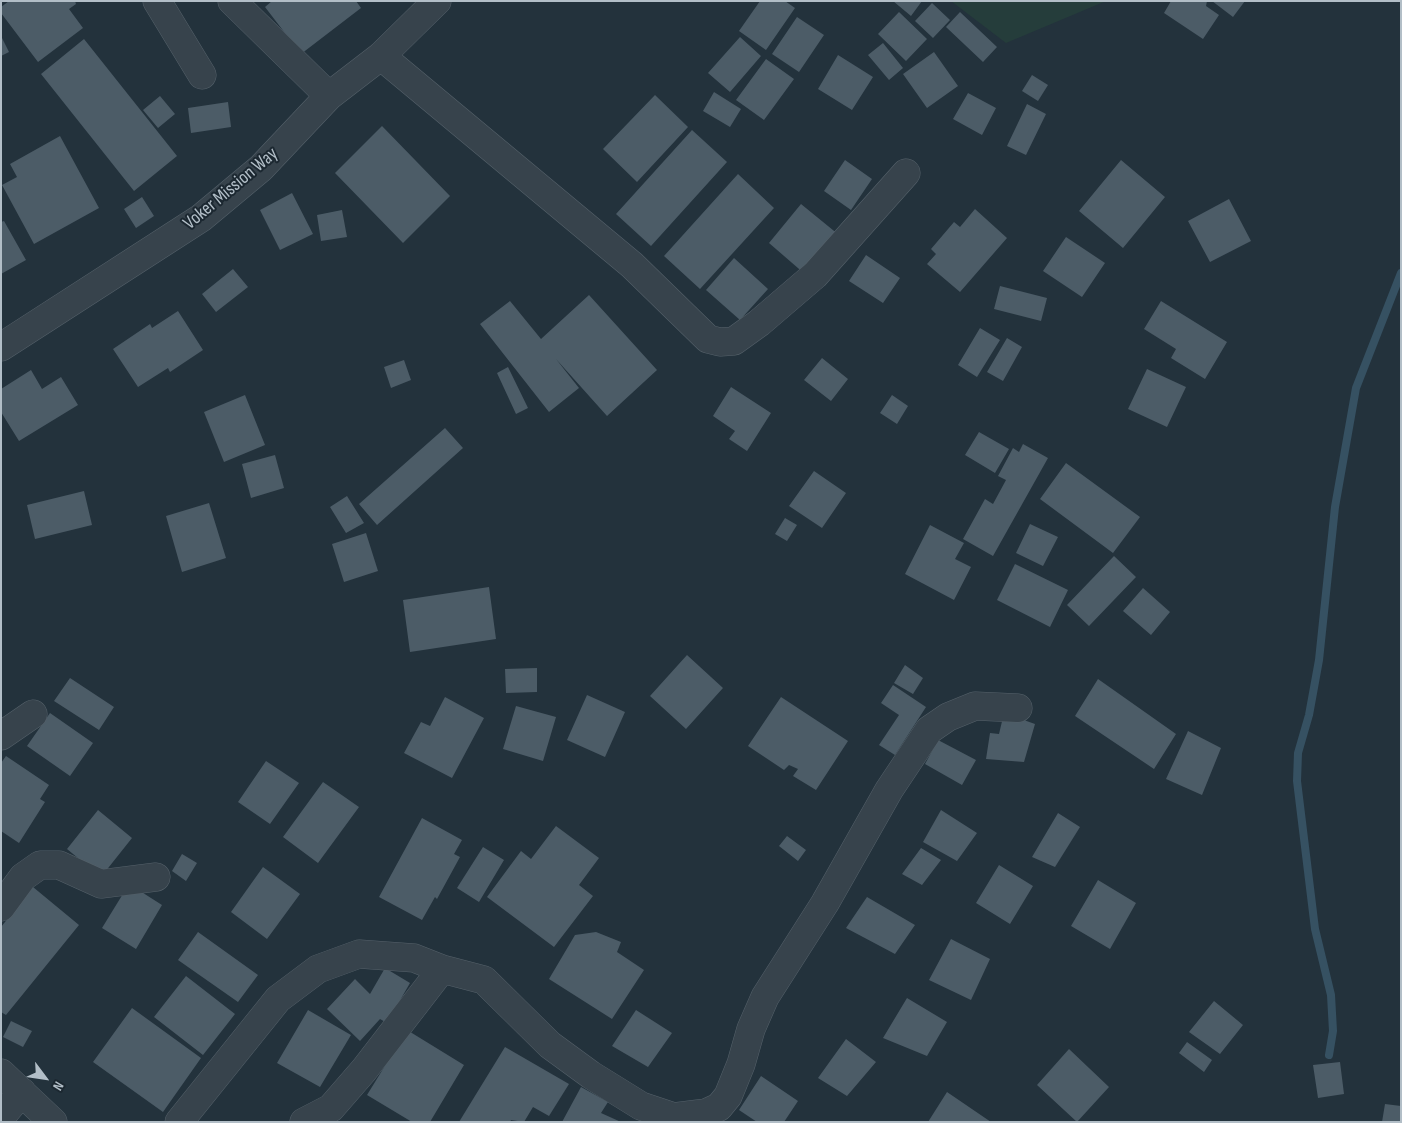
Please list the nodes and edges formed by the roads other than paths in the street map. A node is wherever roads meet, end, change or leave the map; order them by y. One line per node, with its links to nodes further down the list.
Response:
1 (157, 1): 5 (street)
2 (232, 1): 6 (street)
3 (437, 1): 4 (street, Voker Mission Way)
4 (381, 56): 6 (street, Voker Mission Way); 7 (street)
5 (202, 74)
6 (330, 96): 8 (street, Voker Mission Way)
7 (906, 173)
8 (1, 347)
9 (1018, 708): 18 (street)
10 (33, 714): 11 (street)
11 (1, 736)
12 (156, 877): 13 (street)
13 (1, 907)
14 (442, 969): 18 (street); 20 (street); 21 (street)
15 (1, 1073): 16 (street)
16 (22, 1092): 17 (street); 19 (street)
17 (1, 1117)
18 (677, 1119)
19 (54, 1122)
20 (179, 1122)
21 (304, 1122)

